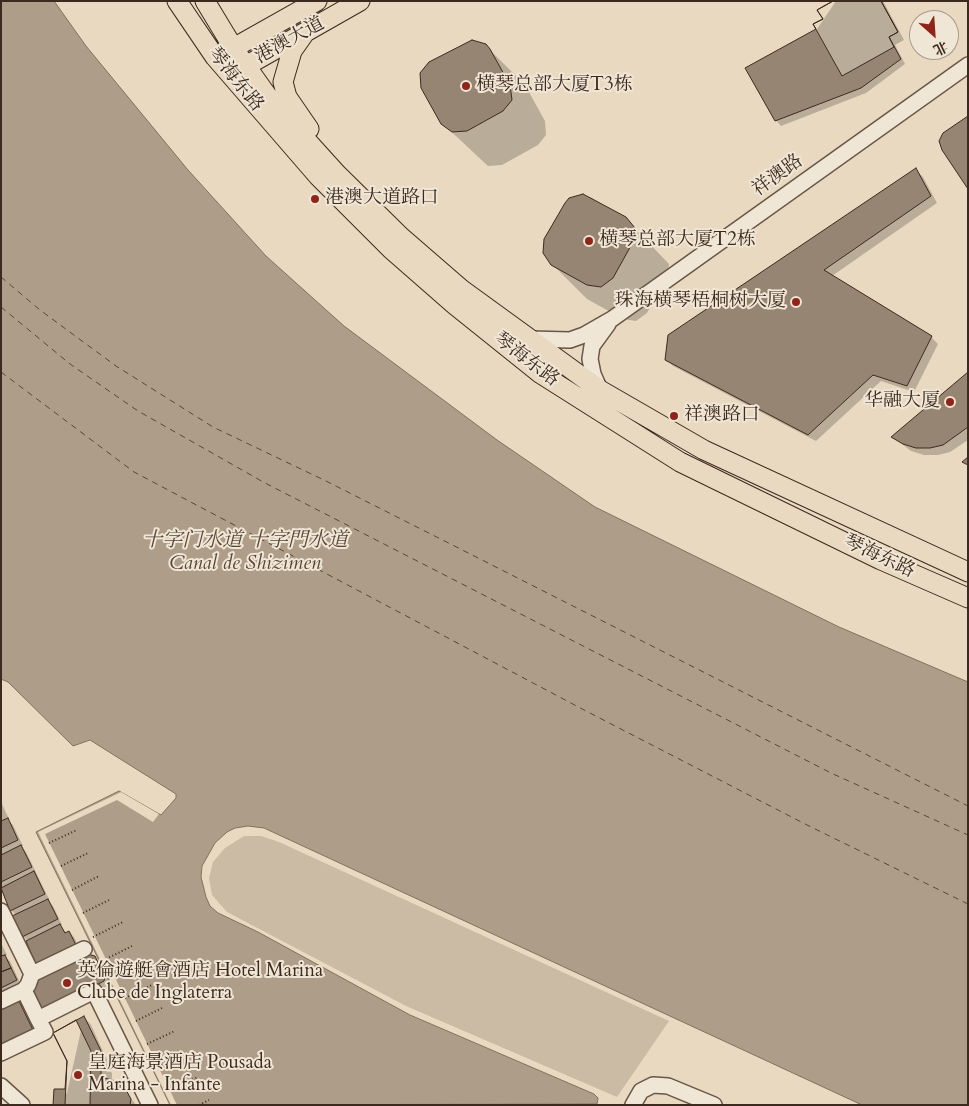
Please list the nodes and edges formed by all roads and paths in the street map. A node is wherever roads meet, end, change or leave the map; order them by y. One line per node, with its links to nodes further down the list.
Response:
1 (177, 1): 7 (main road, 琴海东路)
2 (205, 1): 6 (main road, 琴海东路)
3 (317, 1): 6 (main road, 港澳大道)
4 (360, 1): 5 (main road, 港澳大道)
5 (305, 33): 8 (main road, 港澳大道); 11 (main road)
6 (234, 49): 7 (main road, 港澳大道); 8 (main road, 琴海东路)
7 (215, 57): 10 (main road, 琴海东路)
8 (247, 65): 10 (main road, 港澳大道); 11 (main road, 琴海东路)
9 (968, 65): 12 (street, 祥澳路)
10 (230, 75): 16 (main road, 琴海东路)
11 (313, 147): 13 (main road, 琴海东路)
12 (612, 319): 13 (street, 祥澳路); 14 (street, 祥澳路)
13 (528, 339): 14 (main road, 琴海东路)
14 (600, 390): 15 (main road, 琴海东路)
15 (968, 572)
16 (968, 598)
17 (77, 830): 18 (path)
18 (49, 843)
19 (88, 853): 20 (path)
20 (61, 866)
21 (99, 876): 22 (path)
22 (72, 890)
23 (111, 899): 25 (path)
24 (1, 911): 31 (street)
25 (83, 913)
26 (123, 922): 27 (path)
27 (88, 943): 31 (street)
28 (134, 945): 29 (path)
29 (106, 958)
30 (145, 964): 32 (path)
31 (32, 974): 34 (street)
32 (115, 978)
33 (152, 985): 35 (path)
34 (24, 990): 36 (street); 38 (street)
35 (125, 998)
36 (1, 1000)
37 (164, 1007): 39 (path)
38 (38, 1018): 42 (street); 50 (street)
39 (136, 1021)
40 (175, 1031): 41 (path)
41 (147, 1044)
42 (1, 1053)
43 (186, 1054): 44 (path)
44 (158, 1067)
45 (198, 1077): 47 (path)
46 (1, 1086): 49 (street)
47 (170, 1090)
48 (209, 1100): 51 (path)
49 (22, 1105)
50 (150, 1105)
51 (199, 1105)
52 (633, 1105): 53 (street)
53 (714, 1105)

